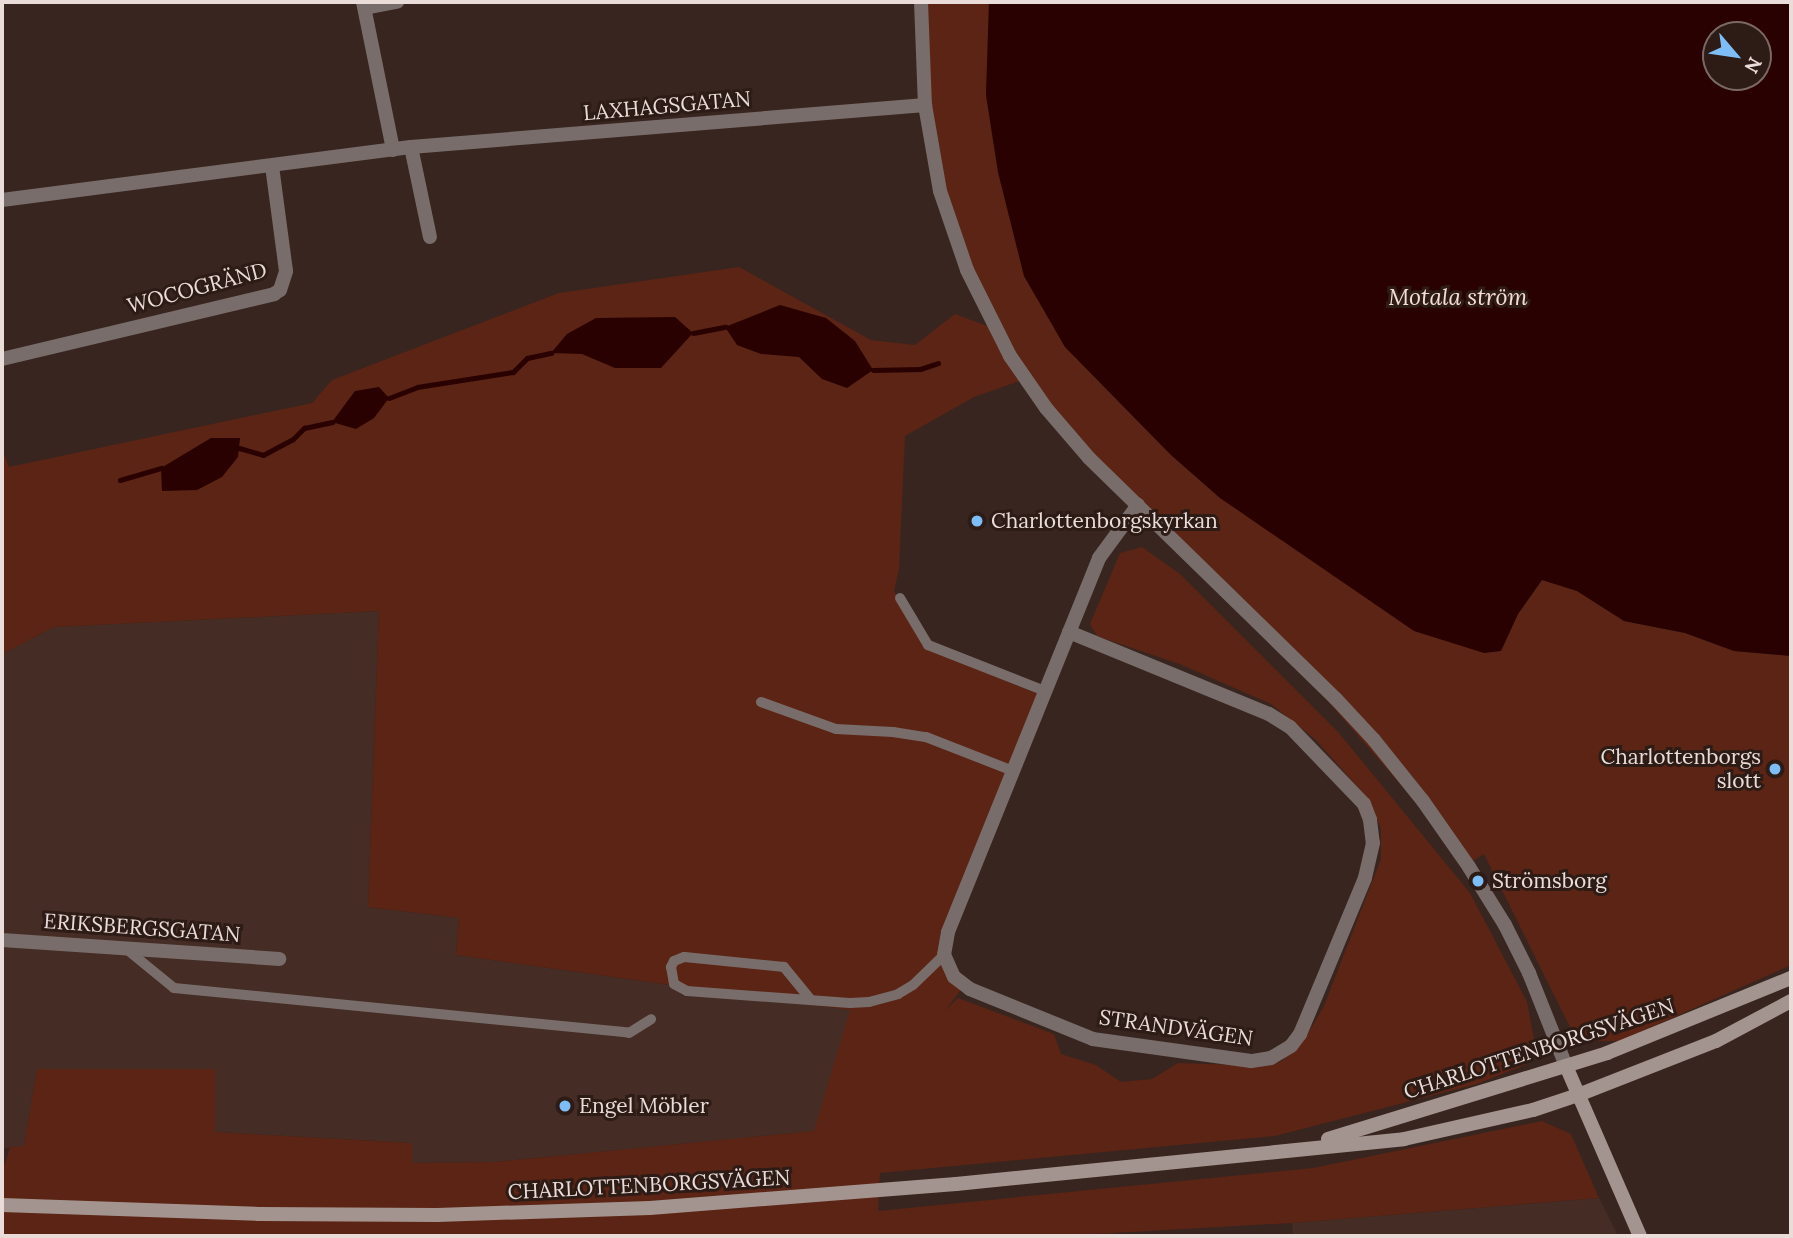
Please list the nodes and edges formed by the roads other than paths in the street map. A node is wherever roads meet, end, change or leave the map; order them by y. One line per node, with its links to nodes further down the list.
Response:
1 (397, 2): 3 (street)
2 (921, 2): 4 (street)
3 (364, 5): 6 (street)
4 (925, 104): 5 (street, LAXHAGSGATAN); 11 (street)
5 (411, 147): 6 (street, LAXHAGSGATAN); 9 (street)
6 (393, 150): 7 (street, LAXHAGSGATAN)
7 (272, 166): 8 (street, LAXHAGSGATAN); 10 (street, WOCOGRÄND)
8 (2, 200)
9 (430, 237)
10 (2, 359)
11 (1138, 505): 13 (street); 25 (street)
12 (900, 598): 14 (lane)
13 (1069, 632): 14 (street); 19 (street, STRANDVÄGEN)
14 (1045, 691): 16 (street)
15 (761, 702): 16 (lane)
16 (1013, 771): 19 (street)
17 (2, 940): 18 (street, ERIKSBERGSGATAN)
18 (124, 948): 20 (street, ERIKSBERGSGATAN); 24 (lane)
19 (944, 956): 22 (lane)
20 (279, 959)
21 (1791, 978): 25 (main road, CHARLOTTENBORGSVÄGEN)
22 (811, 1000): 22 (lane)
23 (1791, 1001): 26 (main road, CHARLOTTENBORGSVÄGEN)
24 (651, 1019)
25 (1566, 1066): 26 (main road); 27 (main road, CHARLOTTENBORGSVÄGEN)
26 (1578, 1095): 27 (main road, CHARLOTTENBORGSVÄGEN); 29 (main road)
27 (1296, 1148): 28 (main road, CHARLOTTENBORGSVÄGEN)
28 (2, 1205)
29 (1640, 1236)

